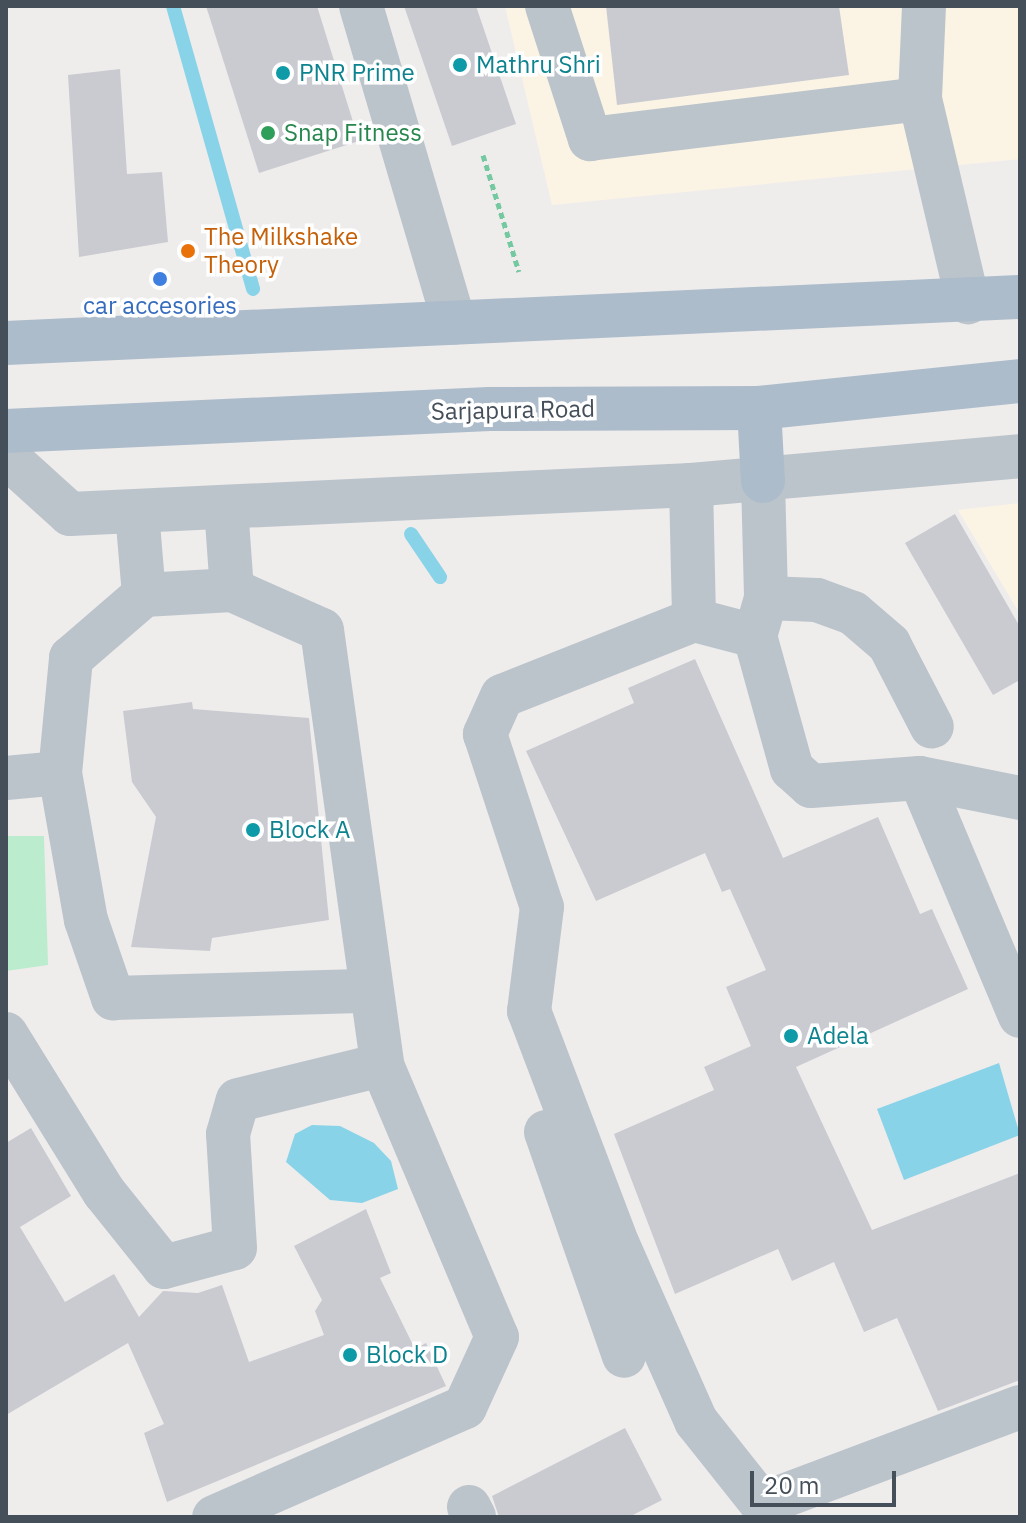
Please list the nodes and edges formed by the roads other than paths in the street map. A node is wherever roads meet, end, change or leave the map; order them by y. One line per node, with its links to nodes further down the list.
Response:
1 (361, 6): 7 (street)
2 (547, 6): 4 (street)
3 (924, 6): 4 (street)
4 (920, 99): 6 (street)
5 (1020, 297): 6 (main road)
6 (968, 302): 7 (main road)
7 (454, 323): 8 (main road)
8 (6, 343)
9 (1020, 381): 10 (main road, Sarjapura Road)
10 (759, 408): 11 (main road, Sarjapura Road); 14 (main road)
11 (6, 431)
12 (6, 456): 17 (street)
13 (1020, 456): 14 (street)
14 (763, 481): 15 (street); 20 (street)
15 (691, 485): 16 (street); 21 (street)
16 (226, 507): 17 (street); 18 (street)
17 (137, 512): 19 (street)
18 (232, 590): 19 (street); 27 (street)
19 (144, 595): 23 (street)
20 (760, 617): 21 (street); 22 (street); 25 (street)
21 (694, 620): 31 (street)
22 (932, 727)
23 (60, 773): 24 (street); 27 (street)
24 (6, 778)
25 (920, 778): 26 (street); 28 (street)
26 (1020, 798)
27 (370, 991): 30 (street)
28 (1020, 1016)
29 (6, 1034): 30 (street)
30 (382, 1065): 34 (street)
31 (557, 1083): 32 (street); 33 (street)
32 (624, 1356)
33 (1020, 1407)
34 (214, 1517)

